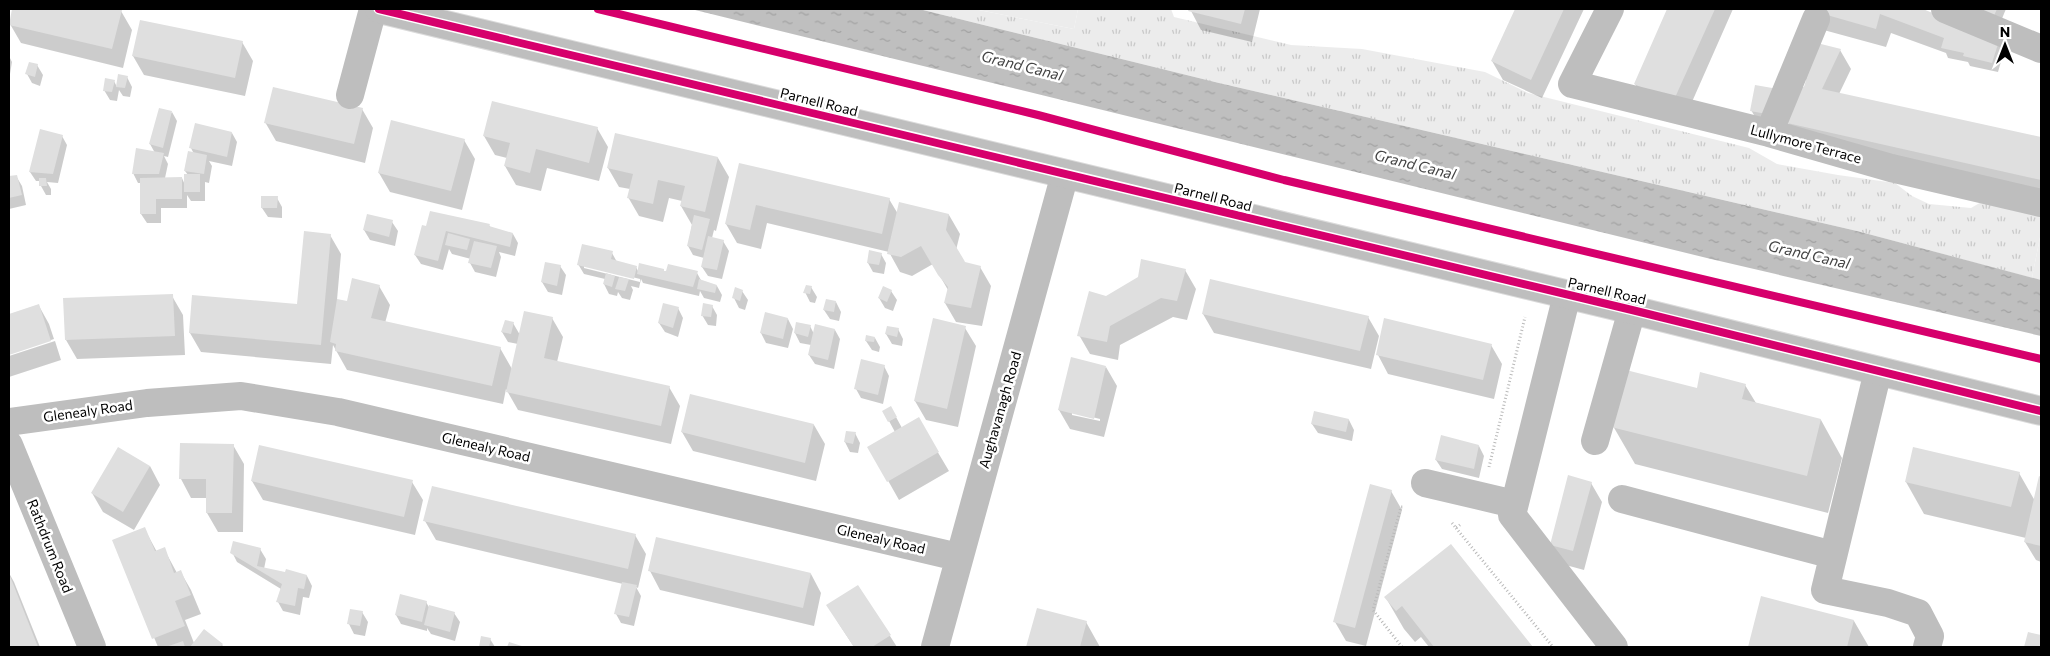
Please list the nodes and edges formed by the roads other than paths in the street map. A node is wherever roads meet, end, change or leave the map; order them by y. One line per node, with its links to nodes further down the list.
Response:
1 (373, 9): 7 (street)
2 (378, 9): 9 (street, Parnell Road)
3 (1610, 9): 8 (street, Lullymore Terrace)
4 (1946, 9): 6 (street)
5 (1816, 19): 8 (street)
6 (2041, 49)
7 (350, 94)
8 (1769, 134): 10 (street, Lullymore Terrace)
9 (1065, 174): 11 (street, Parnell Road); 22 (street, Aughavanagh Road)
10 (2041, 203)
11 (1567, 295): 12 (street, Parnell Road); 20 (street)
12 (1632, 310): 13 (street, Parnell Road); 16 (street)
13 (1878, 371): 14 (street, Parnell Road); 21 (street)
14 (2041, 411)
15 (9, 422): 22 (street, Glenealy Road)
16 (1595, 441)
17 (9, 445): 23 (street, Rathdrum Road)
18 (1425, 483): 20 (street)
19 (1622, 499): 21 (street)
20 (1514, 504): 25 (street)
21 (1834, 555): 26 (street)
22 (958, 557): 24 (street, Aughavanagh Road)
23 (92, 647)
24 (935, 647)
25 (1614, 647)
26 (1927, 647)

